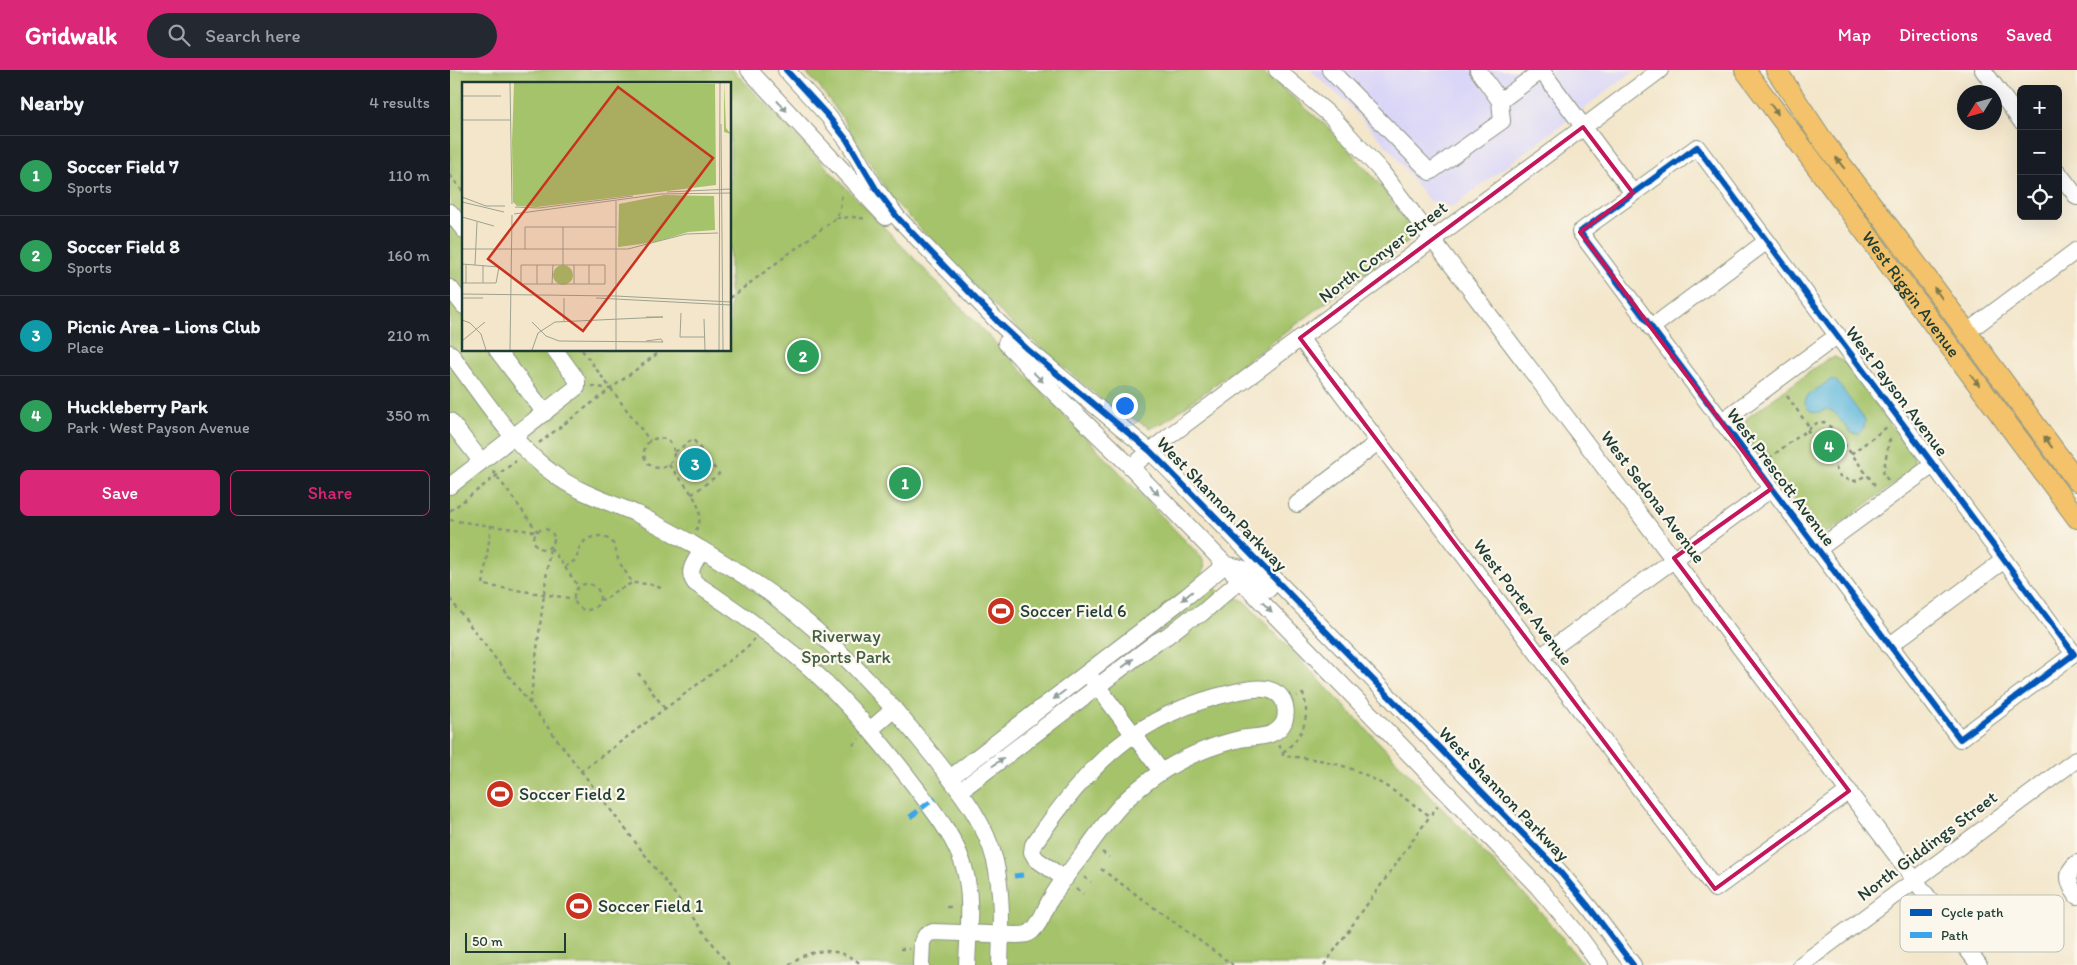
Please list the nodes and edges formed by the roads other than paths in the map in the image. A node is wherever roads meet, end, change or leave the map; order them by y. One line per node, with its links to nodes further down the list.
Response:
1 (749, 70): 37 (street, one-way to 37)
2 (786, 70): 34 (street, West Shannon Parkway)
3 (1278, 70): 19 (street, West Sedona Avenue)
4 (1330, 70): 11 (street)
5 (1478, 70): 11 (street)
6 (1541, 70): 11 (street); 13 (street)
7 (1660, 70): 13 (street, North Conyer Street)
8 (1745, 70): 42 (main road, West Riggin Avenue, one-way to 42)
9 (1776, 70): 23 (main road, West Riggin Avenue, one-way to 9)
10 (1983, 70): 12 (street)
11 (1500, 101)
12 (2017, 116)
13 (1583, 127): 15 (street); 19 (street, North Conyer Street)
14 (2060, 175): 16 (street)
15 (1633, 194): 20 (street, West Payson Avenue); 22 (street, West Prescott Avenue)
16 (2077, 197)
17 (450, 212): 18 (street)
18 (462, 227)
19 (1434, 239): 25 (street, North Conyer Street); 45 (street, West Sedona Avenue)
20 (1767, 241): 22 (street); 24 (street, West Payson Avenue)
21 (2077, 250): 23 (street)
22 (1651, 328): 31 (street, West Prescott Avenue)
23 (1967, 332): 38 (main road, West Riggin Avenue, one-way to 23)
24 (1838, 335): 31 (street); 36 (street, West Payson Avenue)
25 (1300, 338): 33 (street, West Porter Avenue); 34 (street, North Conyer Street)
26 (498, 351): 29 (street)
27 (555, 351): 29 (street)
28 (450, 353): 32 (street)
29 (545, 413): 32 (street)
30 (450, 421): 35 (street)
31 (1721, 422): 40 (street, West Prescott Avenue)
32 (514, 436): 35 (street); 43 (street)
33 (1378, 442): 41 (street); 51 (street, West Porter Avenue)
34 (1150, 451): 37 (street, North Conyer Street); 50 (street, West Shannon Parkway)
35 (481, 461): 39 (street)
36 (1933, 465): 44 (street); 46 (street, West Payson Avenue)
37 (1131, 467): 47 (street, one-way to 47)
38 (2077, 481)
39 (450, 486)
40 (1771, 489): 44 (street, West Prescott Avenue); 45 (street)
41 (1297, 504)
42 (2077, 518)
43 (702, 550): 54 (street); 55 (street)
44 (1817, 550): 49 (street, West Prescott Avenue)
45 (1674, 558): 51 (street); 61 (street, West Sedona Avenue)
46 (2004, 560): 49 (street); 57 (street, West Payson Avenue)
47 (1225, 565): 48 (street); 50 (street); 52 (street, one-way to 52)
48 (1240, 580): 53 (street, one-way to 48); 73 (street, one-way to 73)
49 (1889, 646): 57 (street, West Prescott Avenue)
50 (1348, 655): 74 (street, West Shannon Parkway)
51 (1540, 657): 61 (street, West Porter Avenue)
52 (1088, 673): 53 (street); 60 (street, one-way to 60)
53 (1098, 687): 56 (street); 60 (street, one-way to 53)
54 (894, 709): 55 (street); 60 (street)
55 (870, 730): 67 (street)
56 (1134, 734): 59 (street); 59 (street); 63 (street)
57 (1960, 739)
58 (2077, 759): 64 (street, North Giddings Street)
59 (1161, 770): 63 (street)
60 (955, 785): 68 (street)
61 (1849, 791): 64 (street, West Sedona Avenue)
62 (2077, 863): 66 (street)
63 (1065, 879): 68 (street)
64 (1915, 881): 65 (street, West Sedona Avenue); 75 (street, North Giddings Street)
65 (1926, 895)
66 (2077, 896)
67 (968, 933): 68 (street); 70 (street); 71 (street)
68 (1001, 935): 72 (street)
69 (1969, 952): 76 (street, West Sedona Avenue)
70 (921, 965)
71 (967, 965)
72 (1000, 965)
73 (1600, 965)
74 (1633, 965)
75 (1801, 965)
76 (1979, 965)

